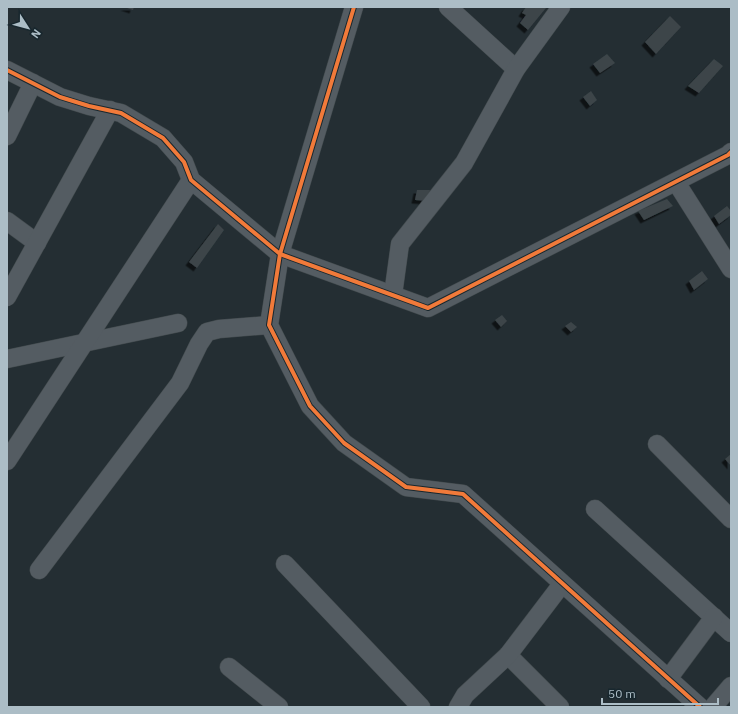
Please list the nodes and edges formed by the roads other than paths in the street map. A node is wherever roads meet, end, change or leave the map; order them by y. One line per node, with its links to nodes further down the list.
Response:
1 (354, 7): 14 (street)
2 (448, 7): 4 (street)
3 (561, 7): 4 (street)
4 (516, 69): 16 (street)
5 (7, 70): 6 (street)
6 (33, 83): 7 (street); 8 (street)
7 (110, 110): 10 (street); 13 (street)
8 (7, 136)
9 (731, 152): 11 (street)
10 (191, 180): 14 (street); 20 (street)
11 (676, 182): 15 (street); 16 (street)
12 (7, 221): 13 (street)
13 (37, 243): 17 (street)
14 (280, 254): 16 (street); 19 (street)
15 (731, 269)
16 (393, 295)
17 (7, 297)
18 (178, 323): 20 (street)
19 (269, 325): 27 (street); 28 (street)
20 (85, 343): 21 (street); 23 (street)
21 (7, 358)
22 (657, 444): 25 (street)
23 (7, 461)
24 (595, 509): 29 (street)
25 (731, 519)
26 (285, 564): 36 (street)
27 (39, 570)
28 (562, 584): 31 (street); 33 (street)
29 (714, 617): 30 (street); 33 (street)
30 (731, 633)
31 (508, 655): 37 (street); 38 (street)
32 (229, 667): 35 (street)
33 (668, 678): 39 (street)
34 (731, 686): 40 (street)
35 (279, 707)
36 (421, 707)
37 (458, 707)
38 (560, 707)
39 (700, 707)
40 (713, 707)

